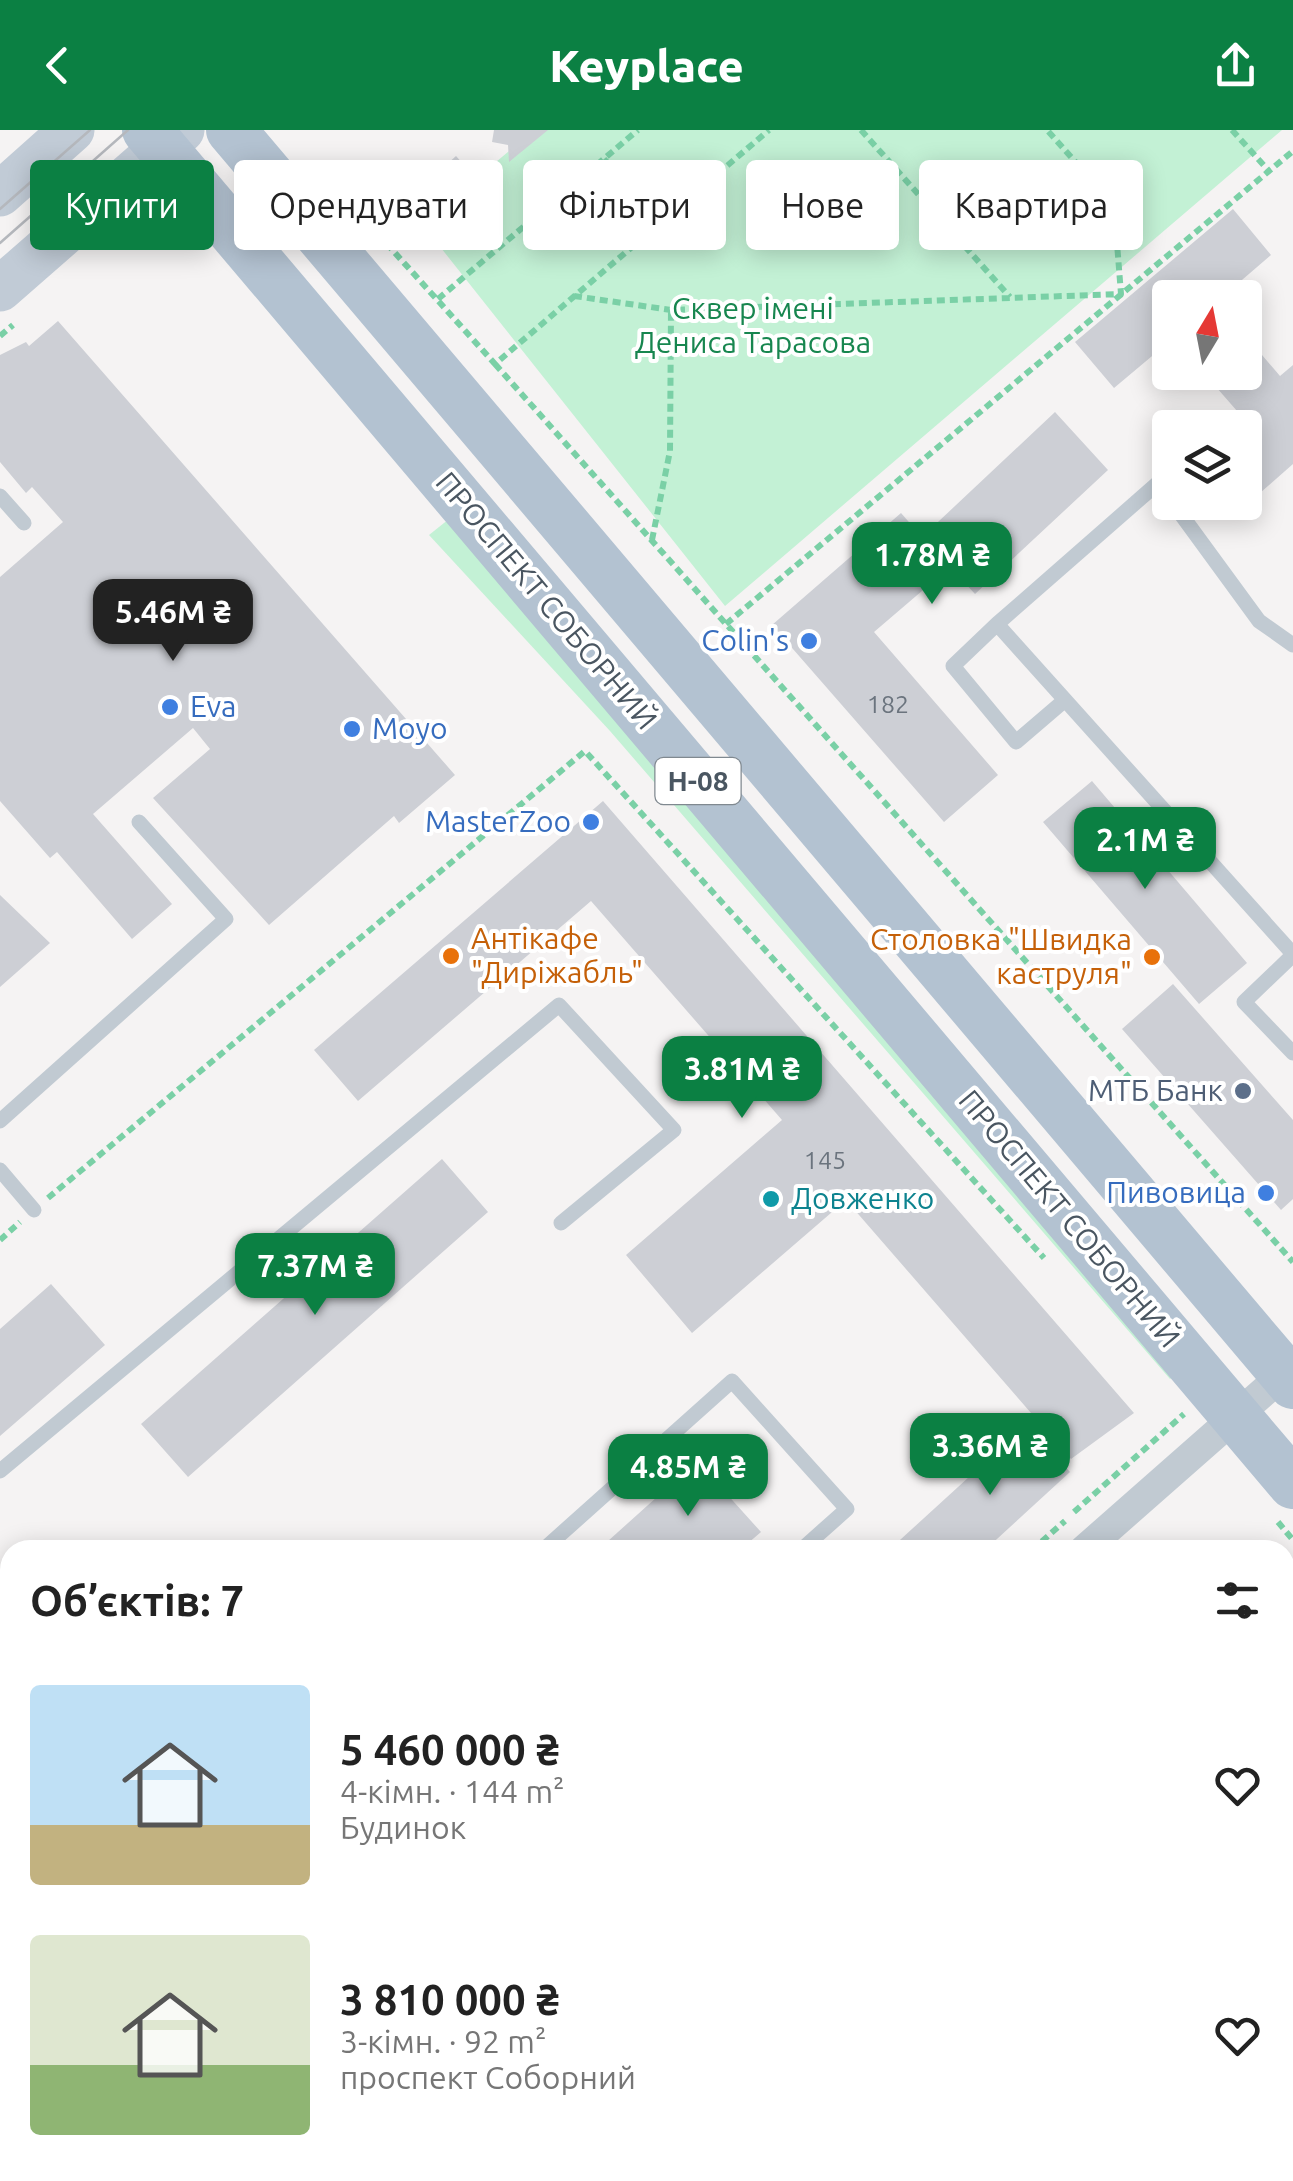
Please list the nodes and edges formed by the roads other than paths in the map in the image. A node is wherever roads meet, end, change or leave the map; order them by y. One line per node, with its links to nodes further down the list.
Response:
1 (72, 130): 4 (main road)
2 (231, 130): 20 (main road, Н-08)
3 (163, 135): 5 (main road); 21 (main road, ПРОСПЕКТ СОБОРНИЙ / Н-08)
4 (0, 194)
5 (0, 289)
6 (1152, 488): 10 (lane)
7 (0, 496): 9 (lane)
8 (1185, 520): 11 (lane)
9 (24, 522)
10 (997, 624): 12 (lane); 12 (lane)
11 (1293, 645)
12 (1065, 700): 14 (lane)
13 (139, 822): 16 (lane)
14 (1293, 955): 15 (lane)
15 (1293, 1053)
16 (0, 1121)
17 (0, 1170): 18 (lane)
18 (34, 1210)
19 (561, 1223): 22 (lane)
20 (1290, 1375): 21 (street)
21 (1202, 1412): 23 (main road, ПРОСПЕКТ СОБОРНИЙ / Н-08); 26 (street)
22 (0, 1472)
23 (1282, 1499)
24 (553, 1540): 25 (lane)
25 (811, 1540)
26 (1093, 1540)

